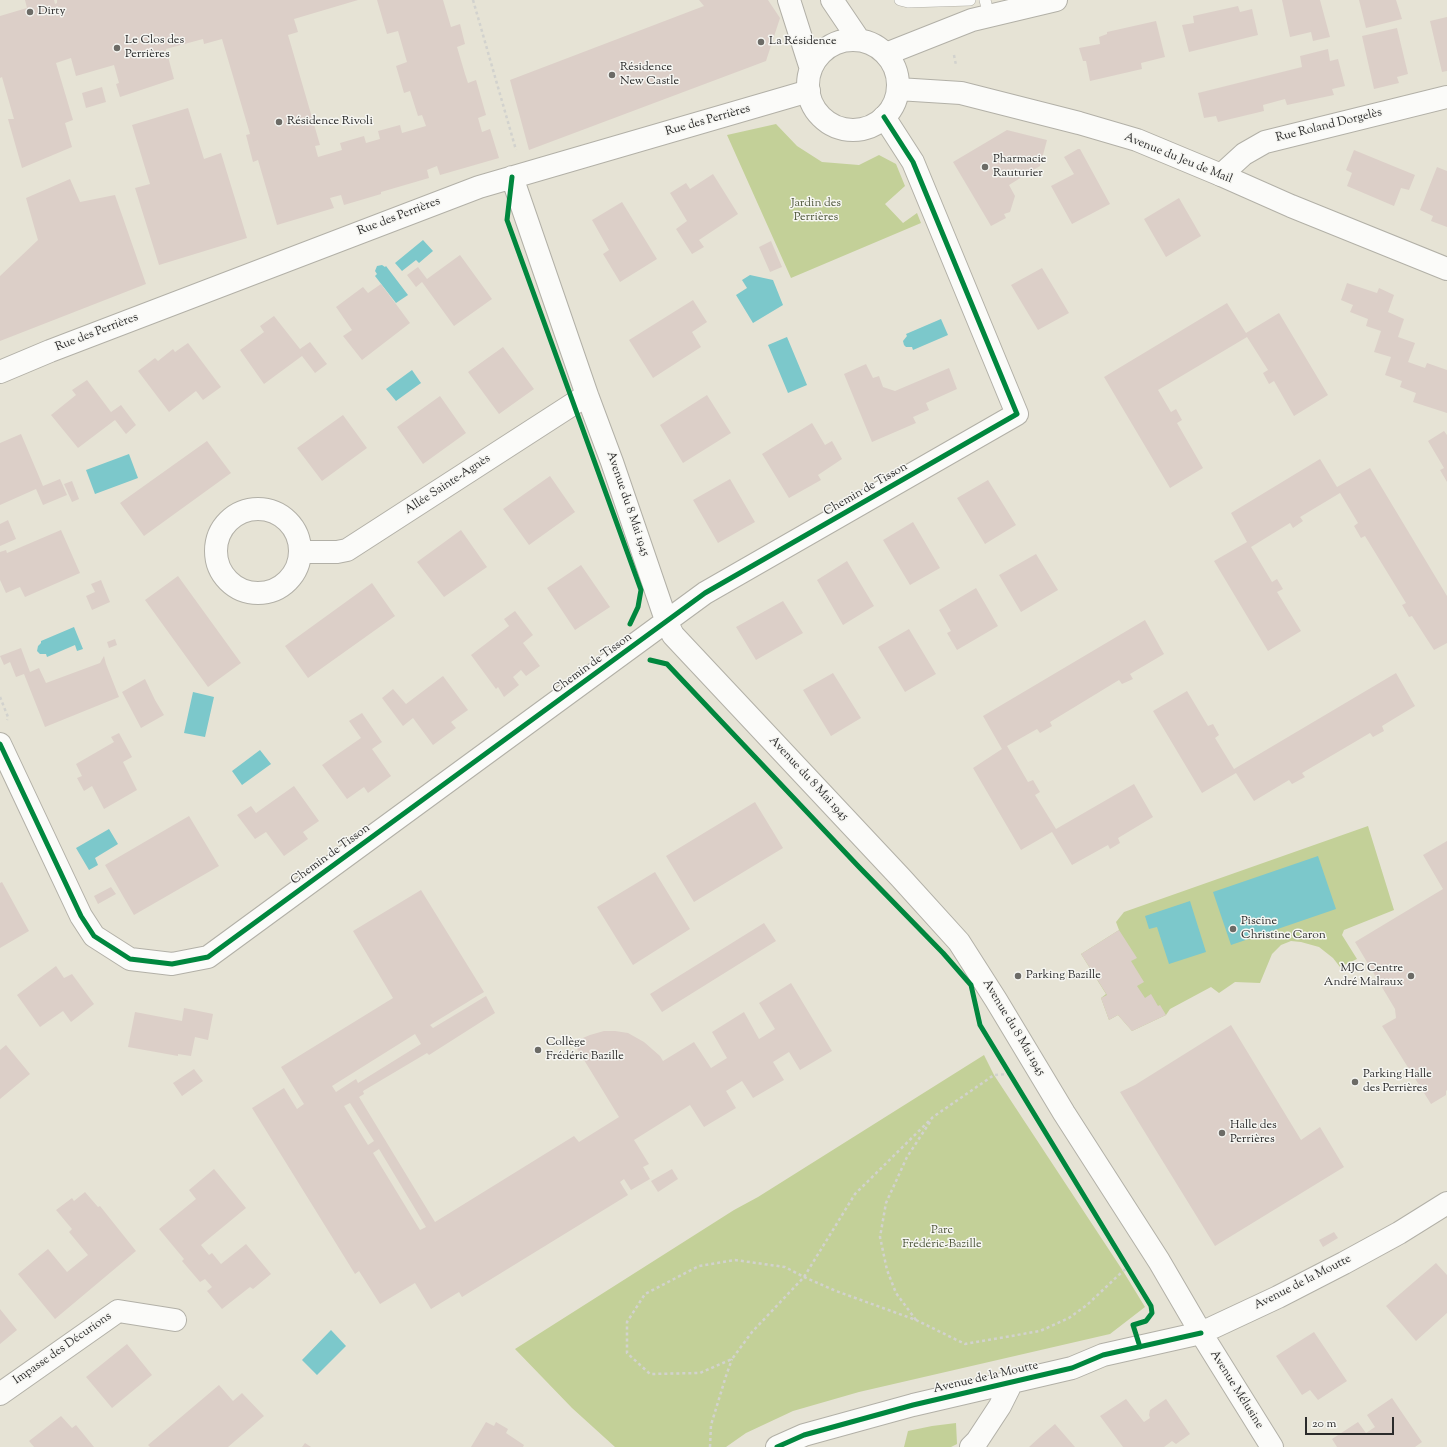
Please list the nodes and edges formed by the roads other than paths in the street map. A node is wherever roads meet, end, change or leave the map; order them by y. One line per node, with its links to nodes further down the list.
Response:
1 (789, 0): 9 (street)
2 (832, 0): 7 (street)
3 (900, 0): 4 (lane)
4 (970, 0)
5 (1056, 0): 6 (street)
6 (986, 8): 8 (street)
7 (859, 40): 8 (street); 9 (street)
8 (886, 54): 10 (street)
9 (811, 69): 11 (street)
10 (898, 89): 13 (street); 15 (street, Avenue du Jeu de Mail)
11 (809, 91): 13 (street); 14 (street, Rue des Perrières)
12 (1447, 97): 15 (street, Rue Roland Dorgelès)
13 (884, 117): 20 (street, Chemin de Tisson)
14 (517, 175): 17 (street, Rue des Perrières); 18 (street, Avenue du 8 Mai 1945)
15 (1222, 175): 16 (street, Avenue du Jeu de Mail)
16 (1447, 269)
17 (0, 372)
18 (587, 395): 19 (street, Allée Sainte-Agnès); 20 (street, Avenue du 8 Mai 1945)
19 (301, 552)
20 (667, 623): 21 (street, Chemin de Tisson); 24 (street, Avenue du 8 Mai 1945)
21 (0, 744)
22 (1447, 1203): 24 (street, Avenue de la Moutte)
23 (175, 1320): 26 (street, Impasse des Décurions)
24 (1201, 1333): 25 (street, Avenue de la Moutte); 29 (street, Avenue Mélusine)
25 (1012, 1382): 27 (street, Avenue de la Moutte); 28 (street, Avenue de la Moutte)
26 (0, 1394)
27 (777, 1447)
28 (971, 1447)
29 (1272, 1447)

